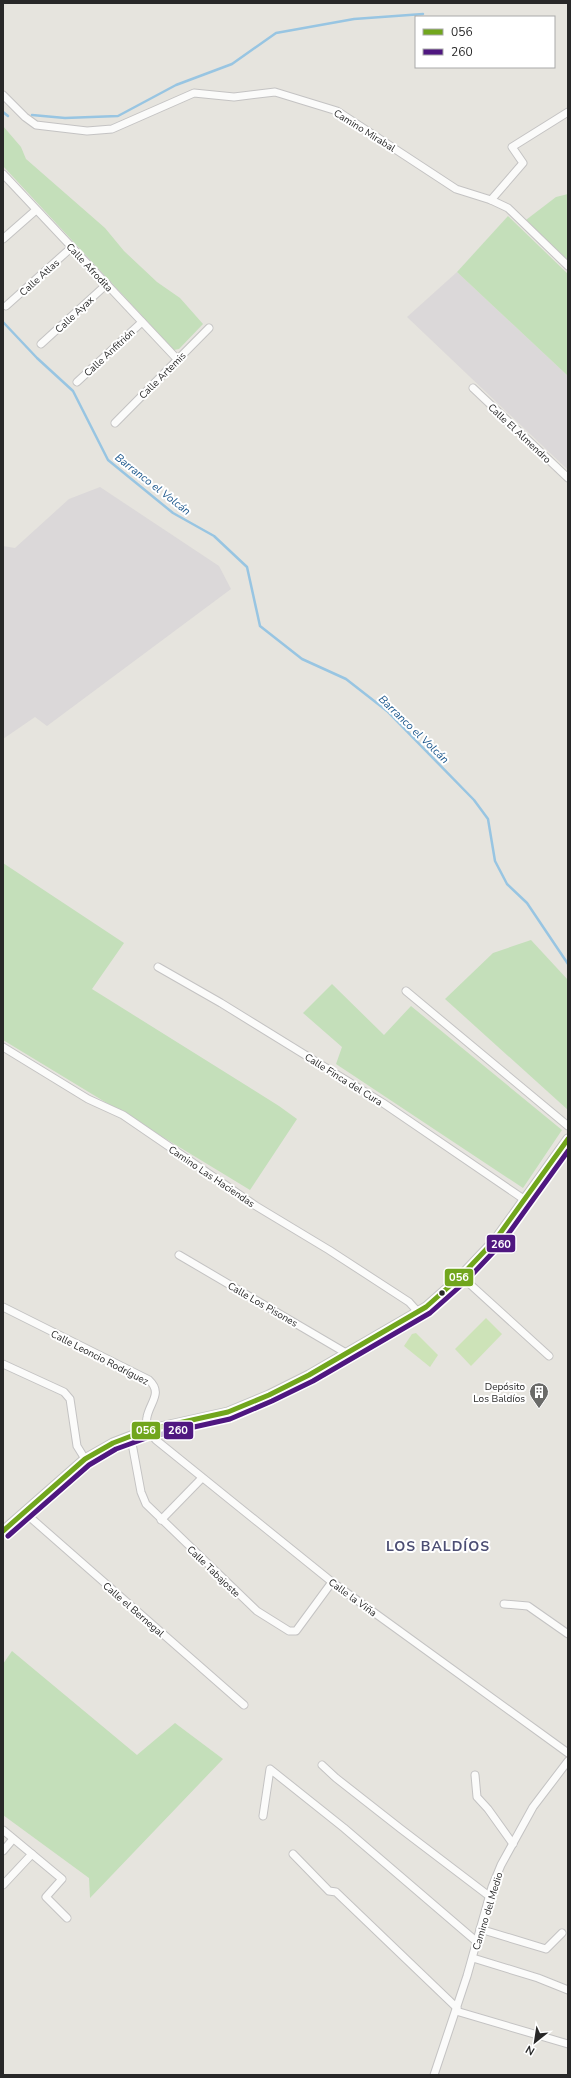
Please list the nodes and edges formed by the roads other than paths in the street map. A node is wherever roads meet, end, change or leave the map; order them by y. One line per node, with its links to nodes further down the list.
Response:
1 (3, 96): 4 (street, Camino Mirabal)
2 (568, 112): 4 (street)
3 (3, 174): 5 (street, Calle Afrodita)
4 (491, 200): 8 (street, Camino Mirabal)
5 (36, 210): 6 (street); 7 (street, Calle Afrodita)
6 (3, 239)
7 (72, 247): 9 (street, Calle Afrodita); 10 (street, Calle Atlas)
8 (568, 266)
9 (107, 284): 11 (street, Calle Afrodita); 13 (street, Calle Ayax)
10 (6, 306)
11 (142, 322): 14 (street, Calle Afrodita); 15 (street, Calle Anfitrión)
12 (209, 328): 14 (street, Calle Artemis)
13 (42, 344)
14 (178, 360): 17 (street, Calle Artemis)
15 (77, 382)
16 (473, 388): 18 (street, Calle El Almendro)
17 (115, 423)
18 (568, 478)
19 (158, 967): 24 (street, Calle Finca del Cura)
20 (406, 991): 22 (street)
21 (3, 1047): 28 (street, Camino Las Haciendas)
22 (568, 1126)
23 (568, 1139): 24 (main road)
24 (525, 1200): 26 (main road)
25 (179, 1255): 29 (street, Calle Los Pisones)
26 (461, 1276): 28 (main road); 30 (street)
27 (3, 1307): 32 (street, Calle Leoncio Rodríguez)
28 (418, 1312): 29 (main road)
29 (346, 1353): 32 (main road)
30 (549, 1356)
31 (3, 1364): 34 (street)
32 (147, 1430): 33 (main road); 35 (street, Calle la Viña)
33 (131, 1438): 34 (main road); 37 (street, Calle Tabajoste)
34 (85, 1459): 36 (main road)
35 (202, 1478): 37 (street); 39 (street, Calle la Viña)
36 (24, 1512): 38 (main road); 42 (street, Calle el Bernegal)
37 (161, 1520): 39 (street, Calle Tabajoste)
38 (3, 1531)
39 (332, 1582): 43 (street, Calle la Viña)
40 (504, 1604): 41 (street)
41 (568, 1634)
42 (244, 1705)
43 (568, 1753)
44 (568, 1761): 50 (street, Camino del Medio)
45 (322, 1765): 55 (street)
46 (475, 1775): 50 (street)
47 (263, 1816): 59 (street)
48 (3, 1830): 49 (street)
49 (13, 1839): 51 (street); 52 (street)
50 (513, 1844): 55 (street, Camino del Medio)
51 (3, 1851)
52 (32, 1854): 54 (street); 56 (street)
53 (293, 1854): 62 (street)
54 (3, 1885)
55 (490, 1896): 57 (street, Camino del Medio)
56 (67, 1918)
57 (480, 1929): 58 (street); 59 (street, Camino del Medio)
58 (562, 1933)
59 (477, 1942): 60 (street, Camino del Medio)
60 (473, 1958): 61 (street); 62 (street, Camino del Medio)
61 (568, 1990)
62 (457, 2009): 63 (street); 64 (street, Camino del Medio)
63 (568, 2044)
64 (434, 2075)

